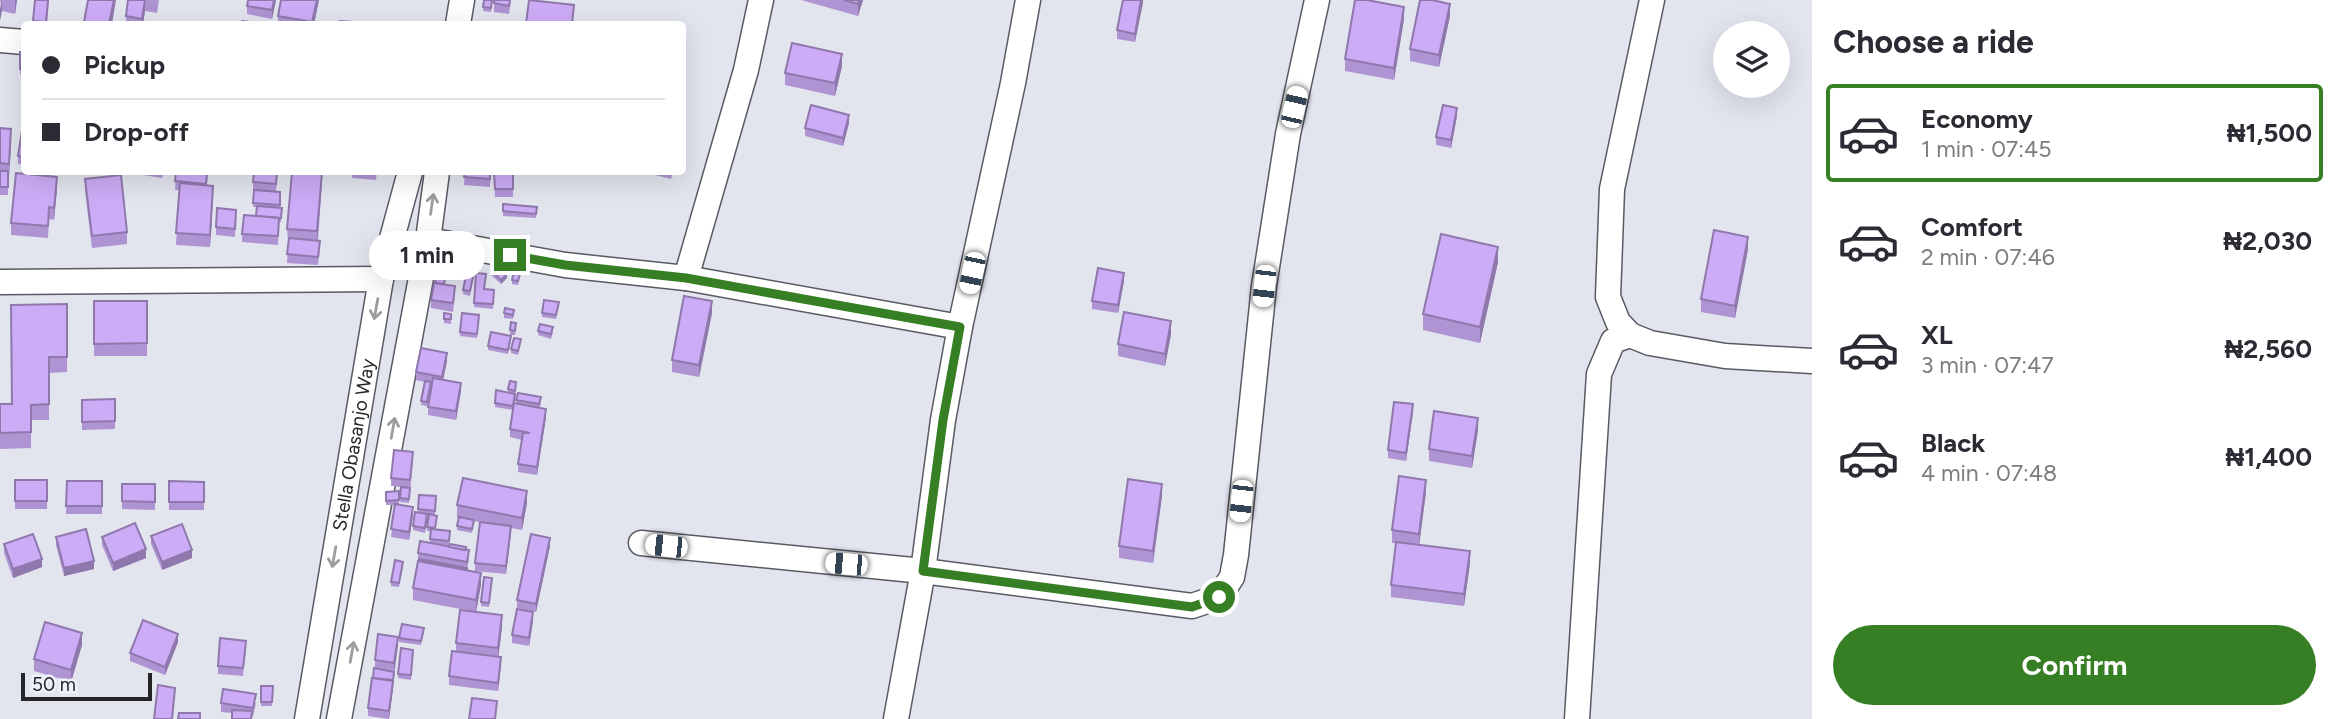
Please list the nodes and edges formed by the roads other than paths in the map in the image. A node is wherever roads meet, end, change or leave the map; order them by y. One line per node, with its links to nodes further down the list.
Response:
1 (445, 0): 7 (street)
2 (462, 0): 8 (street)
3 (761, 0): 14 (street)
4 (1028, 0): 17 (street)
5 (1317, 0): 21 (street)
6 (1652, 0): 18 (street)
7 (442, 21)
8 (458, 21)
9 (0, 40): 10 (street)
10 (21, 42)
11 (409, 175): 15 (street, Stella Obasanjo Way)
12 (437, 175): 13 (street, one-way to 12)
13 (428, 240): 14 (street); 23 (street, one-way to 13)
14 (686, 278): 17 (street)
15 (381, 279): 16 (street); 22 (street, Stella Obasanjo Way, one-way to 22)
16 (0, 282)
17 (960, 327): 21 (street)
18 (1630, 335): 19 (street); 25 (street)
19 (1812, 361)
20 (640, 543): 21 (street)
21 (923, 571): 24 (street)
22 (307, 719)
23 (339, 719)
24 (896, 719)
25 (1577, 719)

